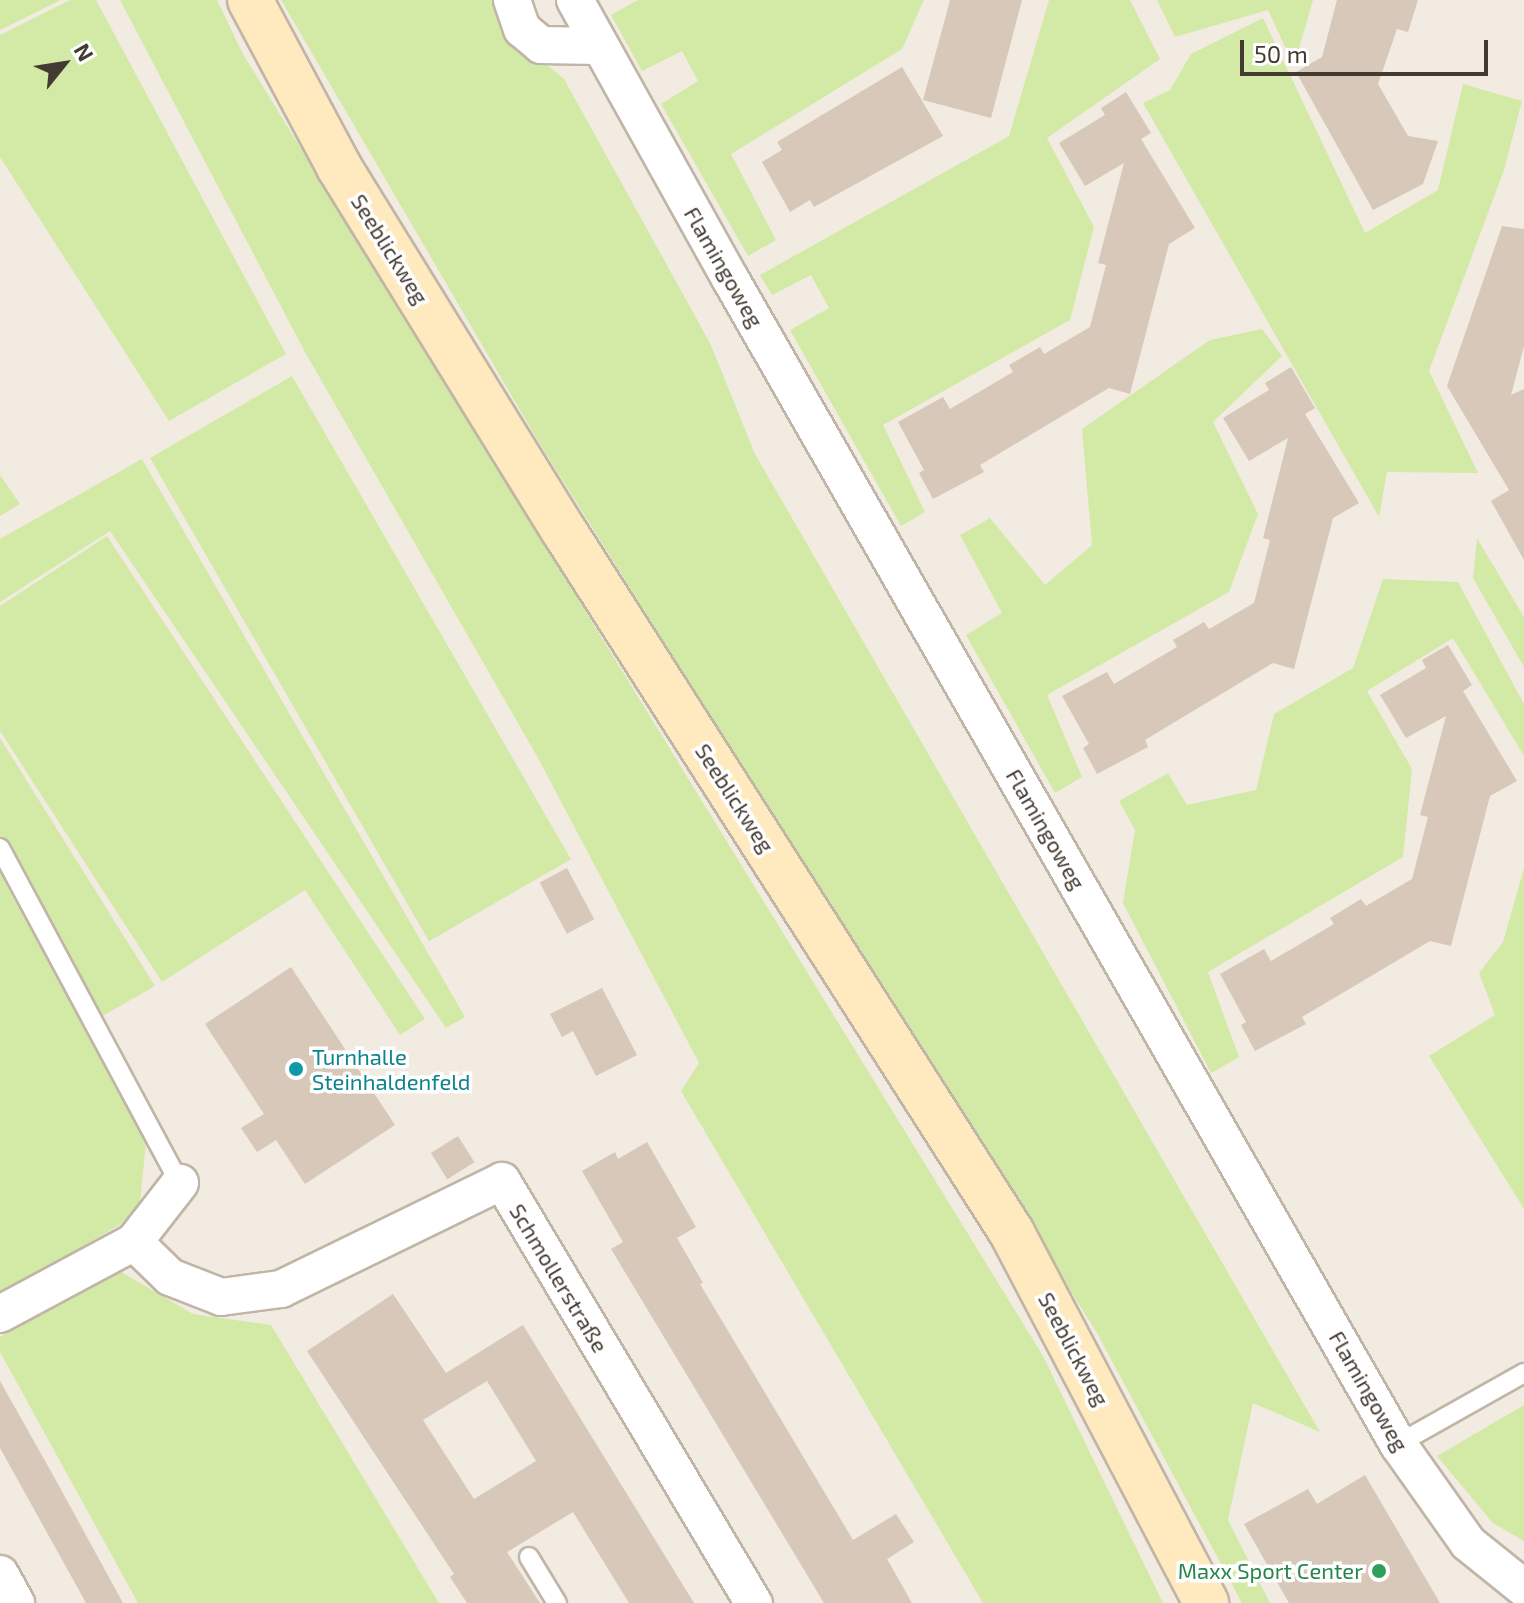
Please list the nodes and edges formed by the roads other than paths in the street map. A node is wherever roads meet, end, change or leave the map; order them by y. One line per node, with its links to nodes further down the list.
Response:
1 (250, 0): 17 (main road, Seeblickweg)
2 (512, 0): 4 (street)
3 (575, 0): 4 (street, Flamingoweg)
4 (598, 46): 10 (street, Flamingoweg)
5 (0, 848): 6 (lane)
6 (180, 1183): 7 (street)
7 (134, 1242): 8 (street); 16 (street, Schmollerstraße)
8 (0, 1314)
9 (1524, 1373): 10 (lane)
10 (1398, 1444): 13 (street, Flamingoweg)
11 (529, 1557): 15 (lane)
12 (0, 1574): 14 (street)
13 (1524, 1588)
14 (16, 1603)
15 (557, 1603)
16 (754, 1603)
17 (1206, 1603)

